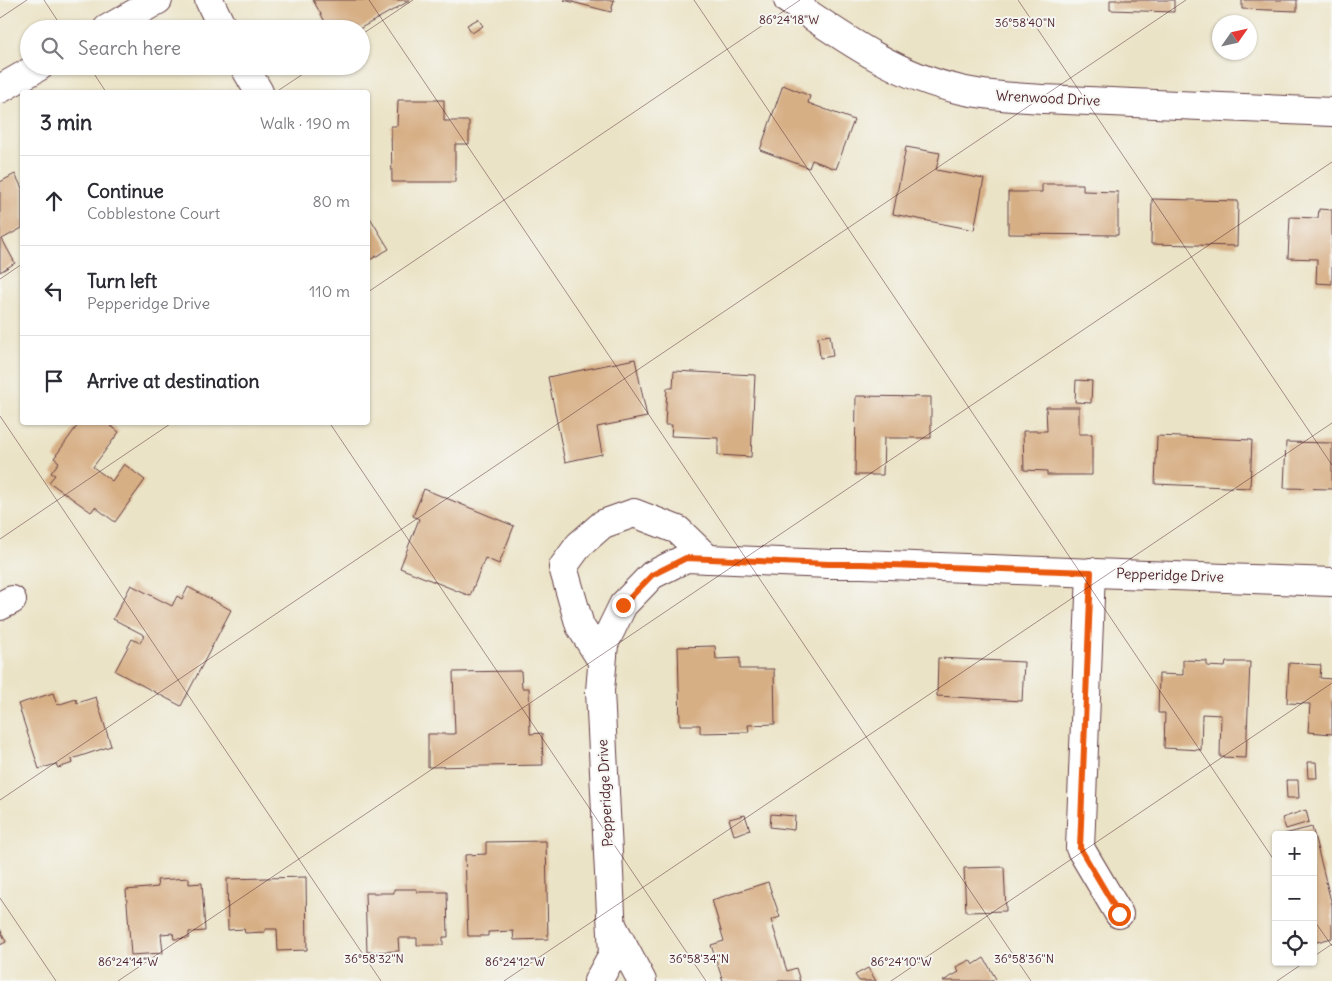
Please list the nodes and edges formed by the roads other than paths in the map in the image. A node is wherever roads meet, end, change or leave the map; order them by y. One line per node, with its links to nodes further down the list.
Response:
1 (158, 0): 4 (street)
2 (209, 0): 5 (street)
3 (788, 0): 10 (street, Wrenwood Drive)
4 (123, 20)
5 (219, 20)
6 (24, 75): 8 (street)
7 (249, 75): 9 (street)
8 (0, 89)
9 (258, 90)
10 (1332, 112)
11 (708, 559): 12 (street, Pepperidge Drive); 14 (street, Pepperidge Drive); 14 (street)
12 (1091, 572): 13 (street, Pepperidge Drive); 15 (street)
13 (1332, 582)
14 (602, 661): 16 (street, Pepperidge Drive)
15 (1119, 914)
16 (612, 925): 17 (street, Pepperidge Drive); 18 (street, Pepperidge Drive)
17 (598, 981)
18 (642, 981)

